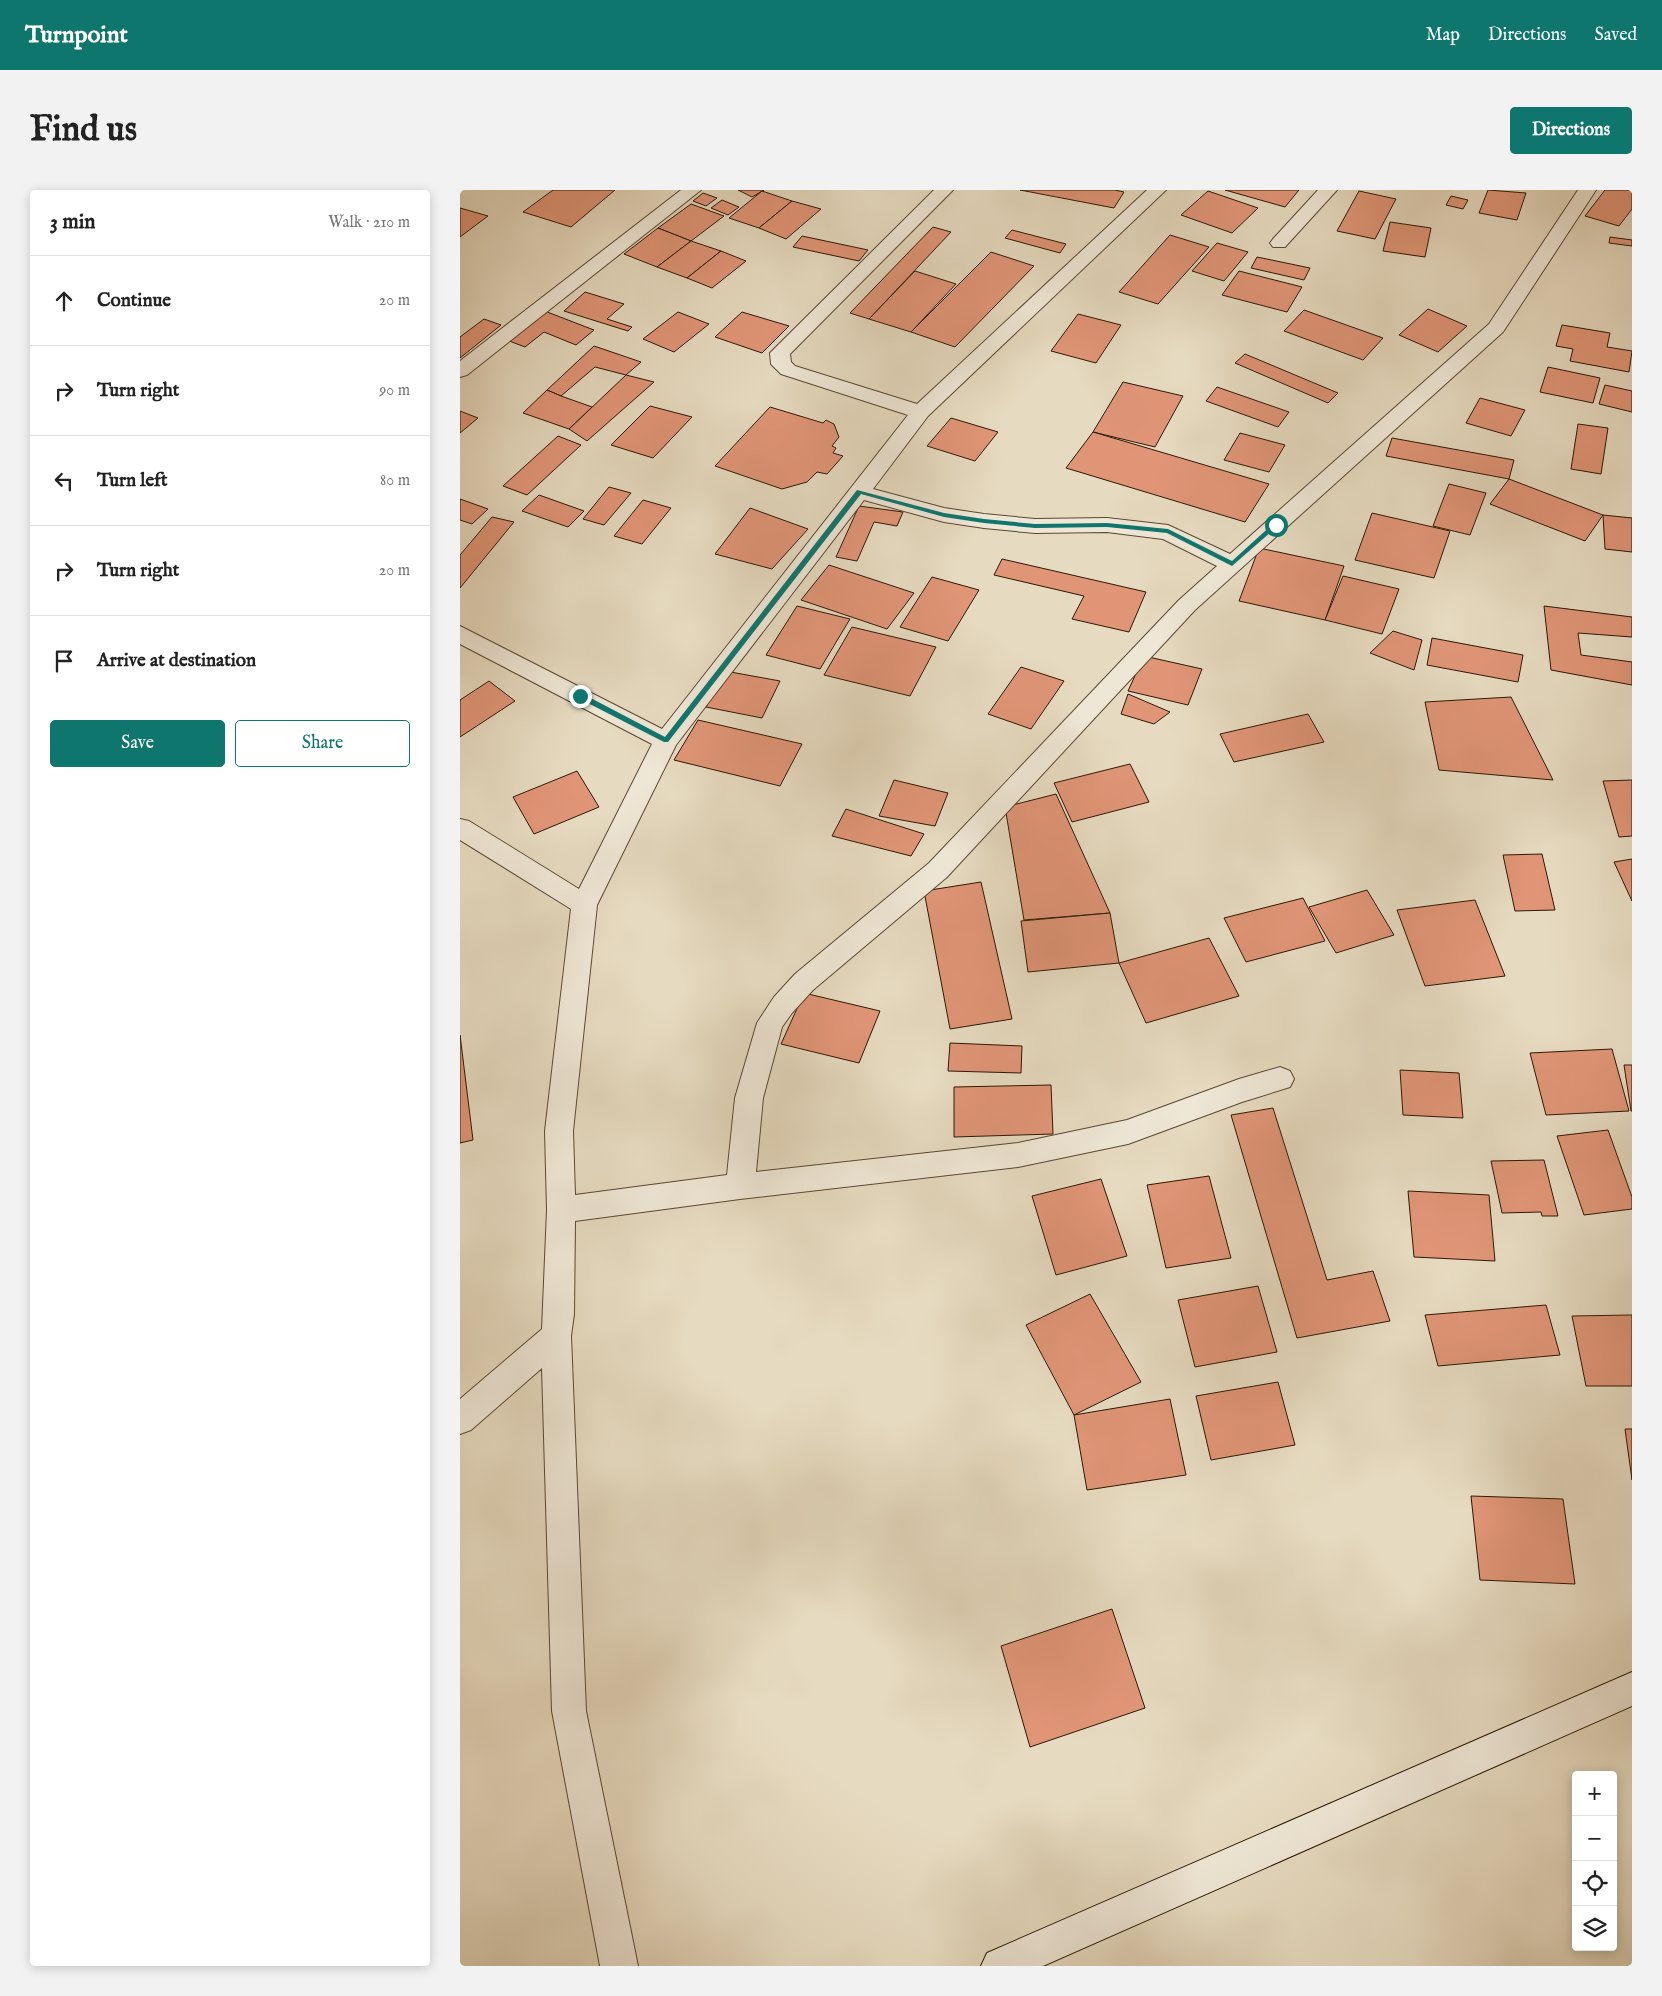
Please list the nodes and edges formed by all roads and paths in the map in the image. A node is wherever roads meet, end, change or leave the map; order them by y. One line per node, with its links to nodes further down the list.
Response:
1 (692, 190): 7 (street)
2 (944, 190): 8 (street)
3 (1157, 190): 8 (street)
4 (1328, 190): 6 (street)
5 (1587, 190): 10 (street)
6 (1279, 243)
7 (460, 371)
8 (922, 412): 9 (street)
9 (860, 492): 10 (street); 12 (street)
10 (1232, 564): 16 (street)
11 (460, 634): 12 (street)
12 (666, 741): 14 (street)
13 (460, 828): 14 (street)
14 (584, 905): 17 (street)
15 (1280, 1079): 16 (street)
16 (740, 1186): 17 (street)
17 (562, 1210): 18 (street)
18 (556, 1336): 19 (street); 21 (street)
19 (460, 1419)
20 (1632, 1688): 22 (street)
21 (619, 1966)
22 (1000, 1966)

